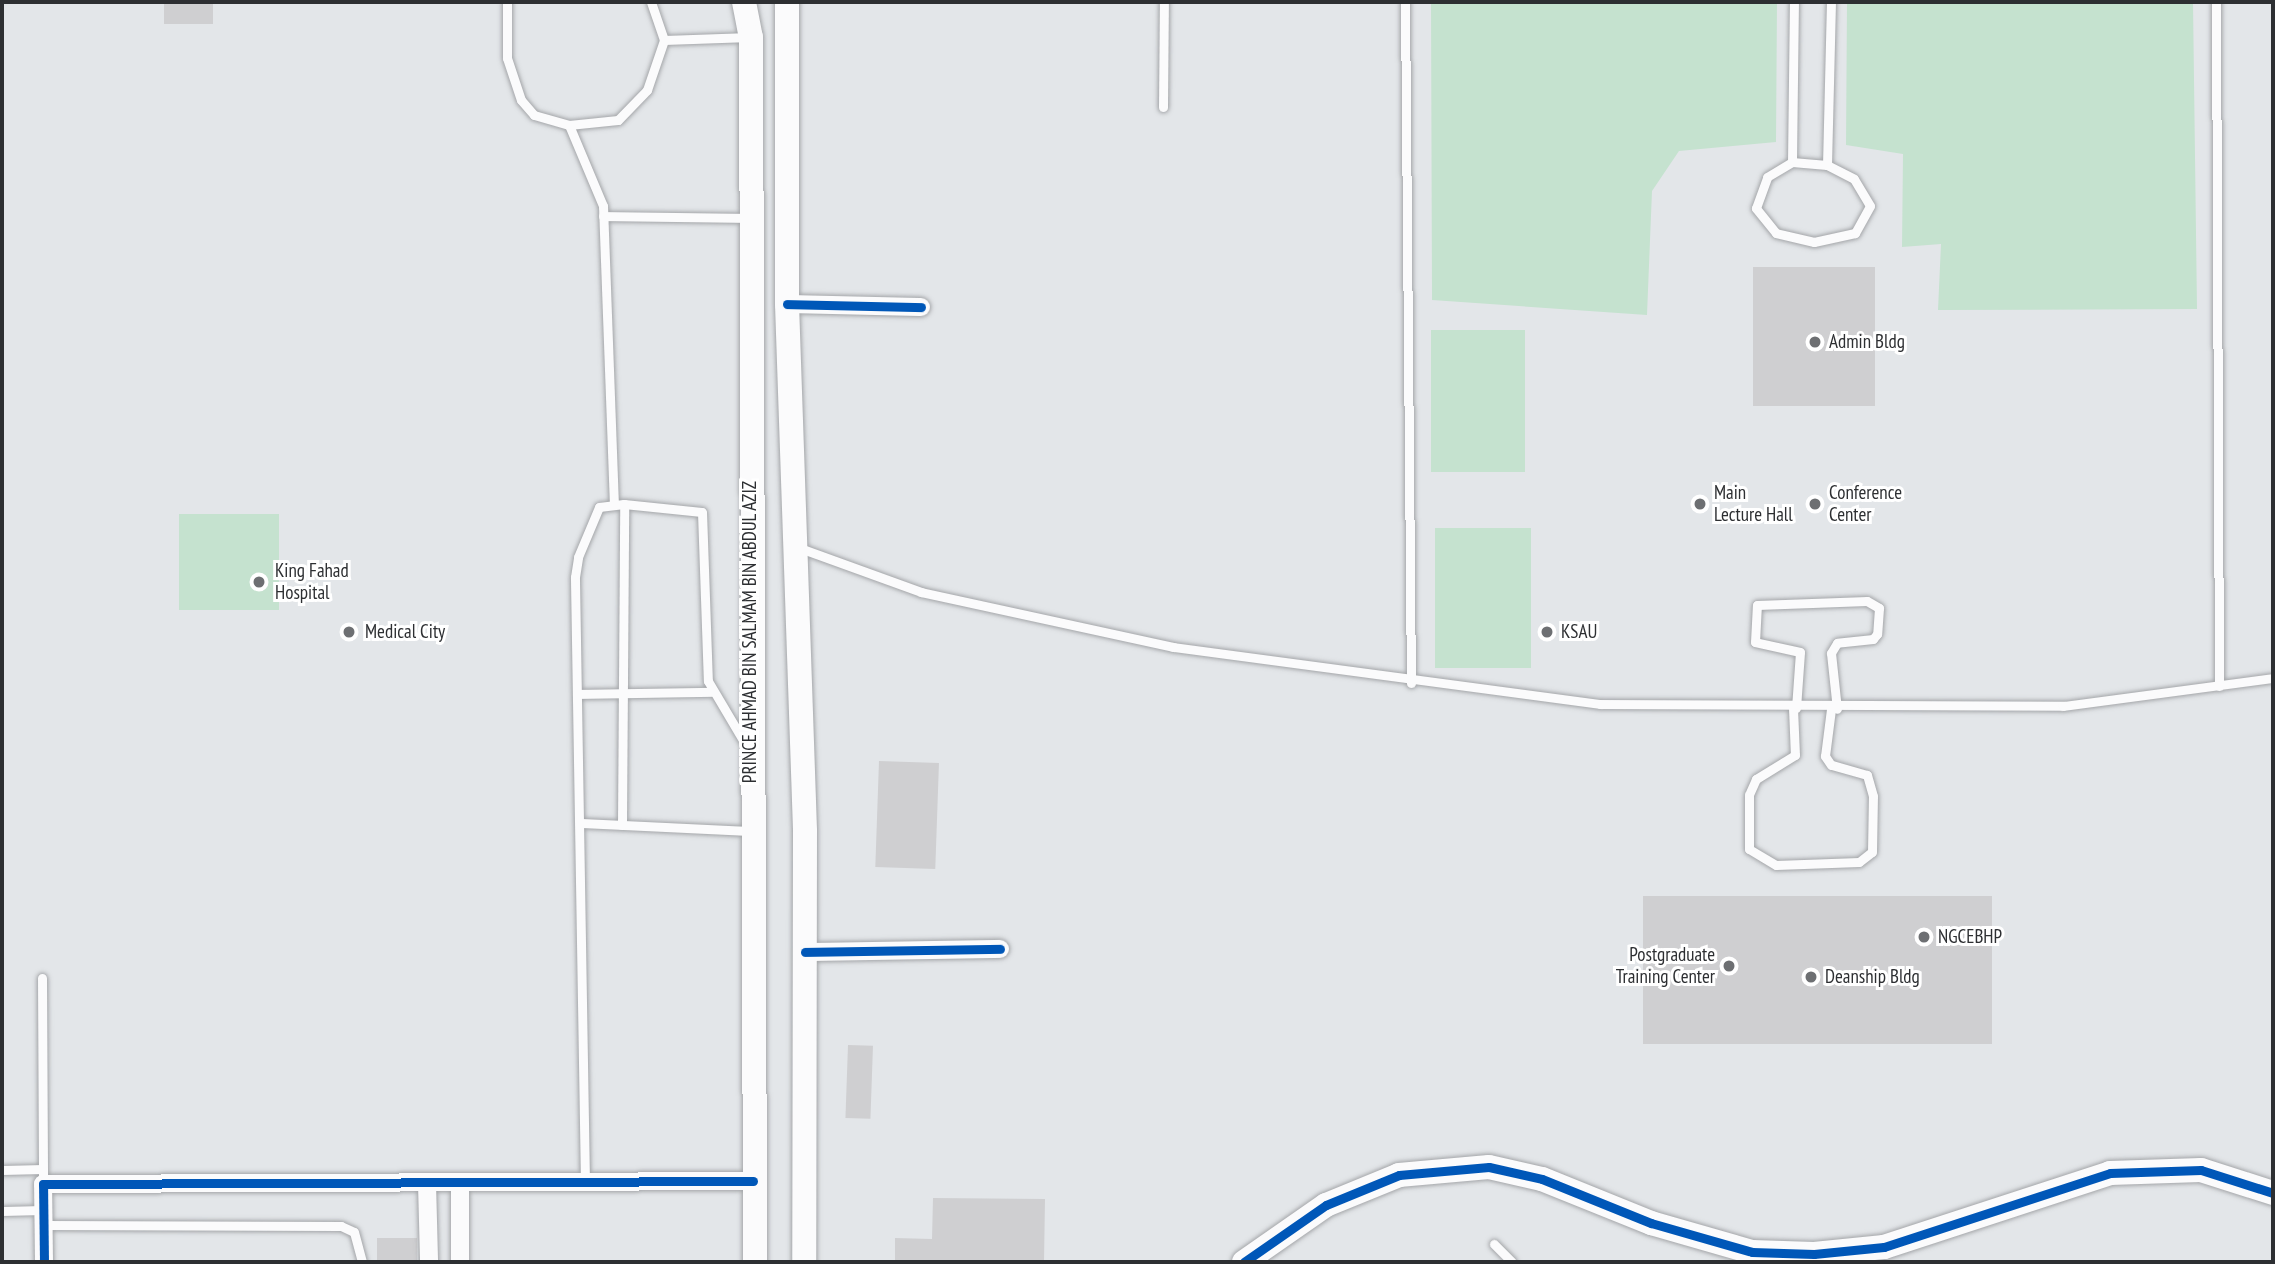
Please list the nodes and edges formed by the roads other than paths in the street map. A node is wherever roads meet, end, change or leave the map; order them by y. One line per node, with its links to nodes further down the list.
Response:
1 (507, 2): 13 (lane)
2 (650, 2): 11 (lane)
3 (744, 2): 10 (main road, PRINCE AHMAD BIN SALMAM BIN ABDUL AZIZ)
4 (788, 2): 18 (main road)
5 (1164, 2): 12 (lane)
6 (1405, 2): 24 (lane)
7 (1794, 2): 14 (lane)
8 (1831, 2): 15 (lane)
9 (2216, 2): 25 (lane)
10 (751, 37): 11 (lane); 17 (main road, PRINCE AHMAD BIN SALMAM BIN ABDUL AZIZ)
11 (664, 40): 13 (lane)
12 (1163, 107)
13 (569, 125): 16 (lane)
14 (1792, 162): 15 (lane); 15 (lane)
15 (1827, 165)
16 (603, 216): 17 (lane); 21 (lane)
17 (748, 218): 18 (main road); 31 (main road, PRINCE AHMAD BIN SALMAM BIN ABDUL AZIZ)
18 (789, 218): 19 (main road)
19 (787, 304): 20 (street); 22 (main road)
20 (921, 307)
21 (619, 504): 26 (lane); 27 (lane); 28 (lane)
22 (792, 545): 24 (lane); 36 (main road)
23 (2273, 678): 25 (lane)
24 (1411, 682): 29 (lane)
25 (2220, 686): 30 (lane)
26 (711, 692): 27 (lane); 31 (lane)
27 (622, 693): 28 (lane); 33 (lane)
28 (579, 694): 32 (lane)
29 (1795, 708): 30 (lane); 30 (lane); 30 (lane)
30 (1834, 709)
31 (751, 754): 34 (main road, PRINCE AHMAD BIN SALMAM BIN ABDUL AZIZ)
32 (581, 823): 33 (lane); 41 (lane)
33 (622, 825): 34 (lane)
34 (750, 831): 40 (main road, PRINCE AHMAD BIN SALMAM BIN ABDUL AZIZ)
35 (1000, 949): 36 (street)
36 (805, 952): 53 (main road)
37 (42, 978): 39 (lane)
38 (2, 1170): 39 (lane)
39 (43, 1177): 42 (street); 46 (street)
40 (753, 1181): 41 (street); 52 (main road, PRINCE AHMAD BIN SALMAM BIN ABDUL AZIZ)
41 (585, 1182): 43 (street)
42 (427, 1183): 43 (street); 50 (street)
43 (460, 1185): 51 (street)
44 (2273, 1193): 54 (main road)
45 (2, 1211): 46 (lane)
46 (43, 1218): 48 (street); 49 (lane)
47 (1494, 1244): 55 (lane)
48 (44, 1262)
49 (362, 1262)
50 (429, 1262)
51 (460, 1262)
52 (755, 1262)
53 (804, 1262)
54 (1244, 1262)
55 (1513, 1262)

